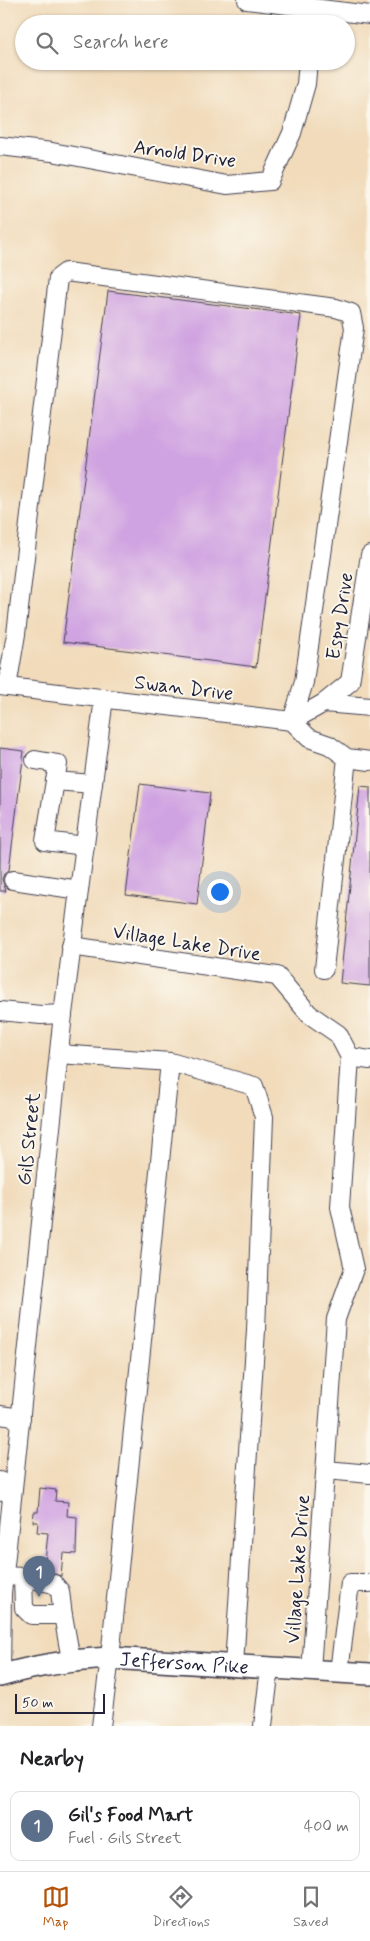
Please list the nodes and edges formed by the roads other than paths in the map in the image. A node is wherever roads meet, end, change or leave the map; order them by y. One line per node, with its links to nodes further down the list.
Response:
1 (247, 0): 2 (street)
2 (308, 15)
3 (355, 15): 4 (street)
4 (370, 15)
5 (307, 70): 6 (street, Arnold Drive)
6 (0, 146)
7 (370, 555): 10 (street, Espy Drive)
8 (4, 686): 9 (street, Swan Drive); 12 (street)
9 (104, 698): 12 (street, Swan Drive); 17 (street, Gils Street)
10 (324, 703): 11 (street); 12 (street)
11 (370, 707)
12 (292, 721): 13 (street)
13 (347, 758): 15 (street); 22 (street)
14 (35, 760): 16 (street)
15 (370, 761)
16 (55, 781): 17 (street); 18 (street)
17 (93, 784): 18 (street, Gils Street)
18 (86, 846): 20 (street, Gils Street)
19 (13, 880): 20 (street)
20 (79, 890): 21 (street, Gils Street)
21 (71, 946): 24 (street, Gils Street); 26 (street, Village Lake Drive)
22 (324, 969)
23 (0, 1011): 24 (street)
24 (62, 1014): 25 (street, Gils Street)
25 (59, 1054): 28 (street); 30 (street, Gils Street)
26 (350, 1057): 27 (street); 31 (street, Village Lake Drive)
27 (370, 1060)
28 (170, 1062): 38 (street); 40 (street)
29 (0, 1415): 30 (street)
30 (21, 1418): 33 (street, Gils Street)
31 (326, 1470): 32 (street, Village Lake Drive); 42 (street, Village Lake Drive)
32 (370, 1474)
33 (4, 1484): 36 (street, Gils Street)
34 (23, 1576): 36 (street); 37 (street); 37 (street)
35 (370, 1583): 43 (street)
36 (2, 1587): 45 (street, Gils Street)
37 (63, 1616): 39 (street)
38 (110, 1658): 39 (main road, Jefferson Pike); 40 (main road, Jefferson Pike); 46 (street)
39 (71, 1660): 45 (main road, Jefferson Pike)
40 (234, 1665): 41 (main road, Jefferson Pike)
41 (270, 1667): 42 (main road, Jefferson Pike); 47 (street)
42 (311, 1670): 43 (main road, Jefferson Pike)
43 (339, 1672): 44 (main road, Jefferson Pike)
44 (370, 1674)
45 (1, 1676)
46 (102, 1726)
47 (263, 1726)

